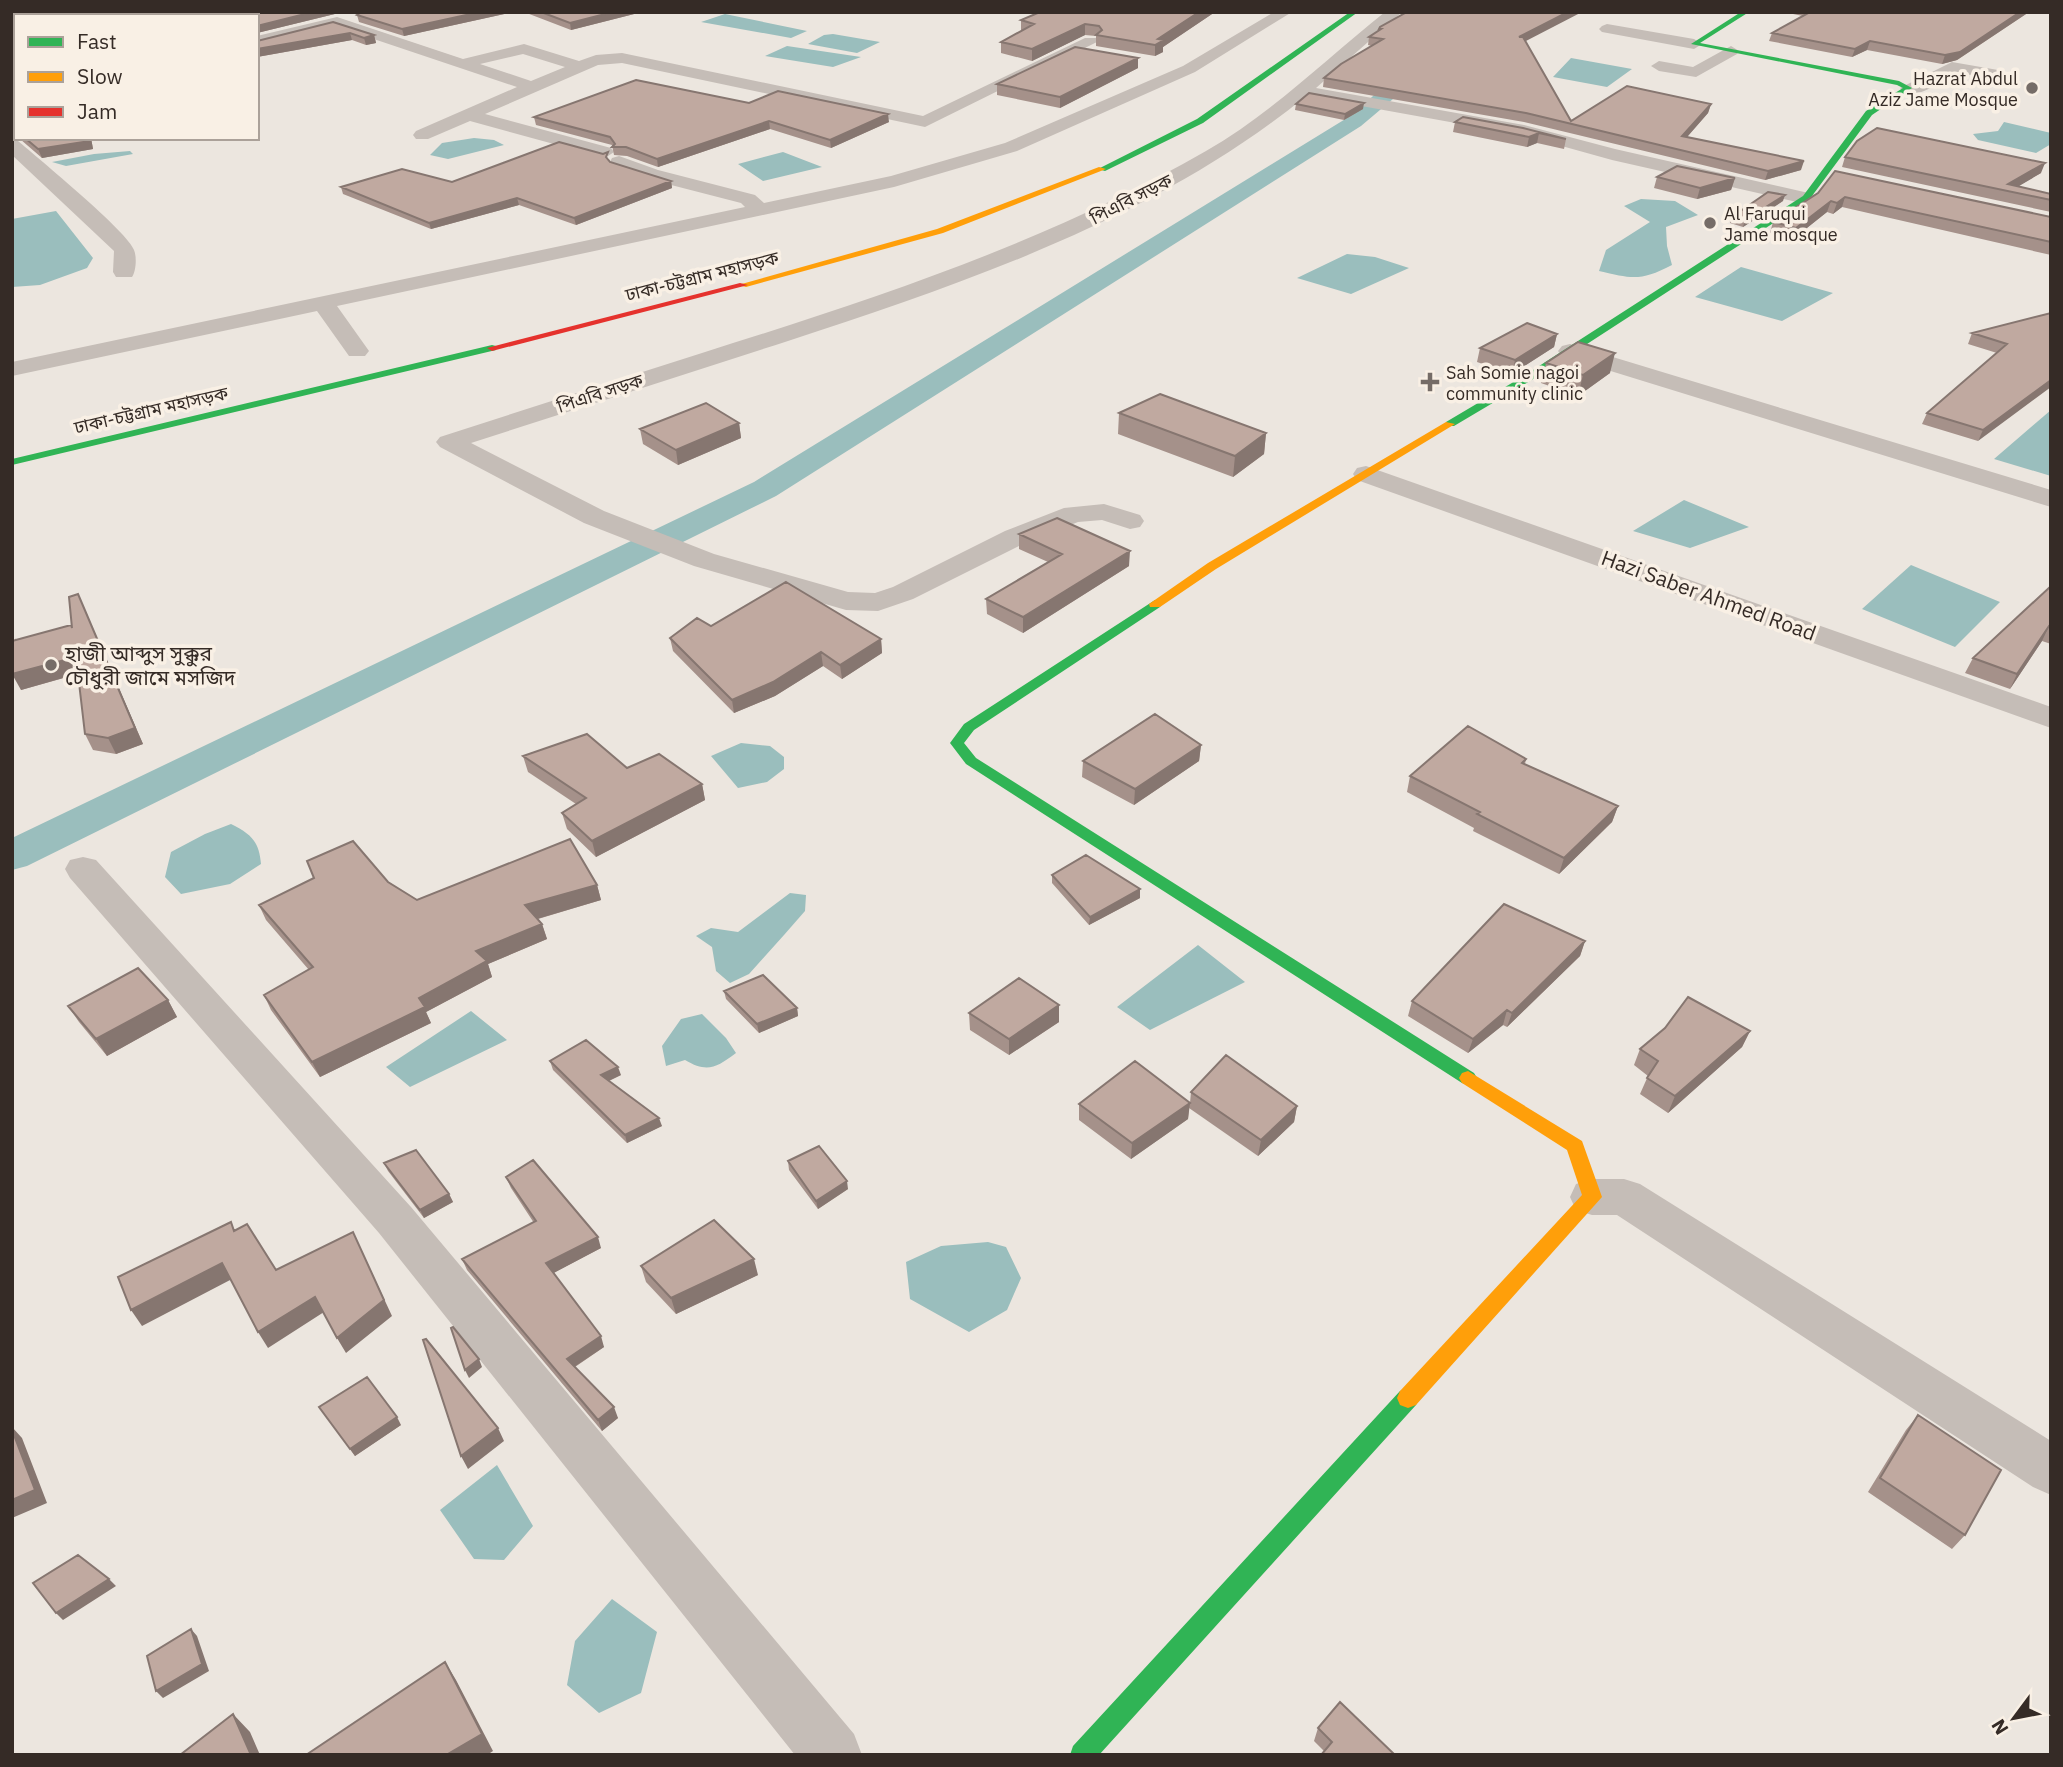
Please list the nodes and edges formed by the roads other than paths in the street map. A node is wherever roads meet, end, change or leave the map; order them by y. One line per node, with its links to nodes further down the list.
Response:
1 (1284, 12): 17 (street)
2 (1331, 12): 38 (main road, ঢাকা-চট্টগ্রাম মহাসড়ক)
3 (1355, 12): 39 (main road, ঢাকা-চট্টগ্রাম মহাসড়ক)
4 (1395, 12): 21 (street, পিএবি সড়ক)
5 (1746, 12): 10 (main road)
6 (361, 15): 7 (street)
7 (337, 22): 9 (street); 13 (street)
8 (1606, 29): 10 (street)
9 (259, 40)
10 (1694, 44): 12 (main road)
11 (1094, 47): 23 (street)
12 (1731, 51): 16 (street); 20 (main road)
13 (464, 63): 15 (street); 19 (street)
14 (1162, 65): 17 (street)
15 (580, 66): 19 (street); 23 (street)
16 (1659, 66)
17 (1189, 69): 28 (street)
18 (1998, 75): 20 (street)
19 (532, 87): 22 (street)
20 (1908, 88): 29 (main road)
21 (1304, 90): 31 (street); 42 (street, পিএবি সড়ক)
22 (469, 114): 25 (street); 32 (street)
23 (925, 122): 24 (street)
24 (950, 129)
25 (422, 135)
26 (974, 136): 28 (street)
27 (12, 145): 33 (street)
28 (1011, 147): 32 (street)
29 (1824, 172): 30 (street); 31 (main road)
30 (1851, 177)
31 (1806, 198): 36 (main road)
32 (761, 210): 34 (street)
33 (124, 272)
34 (323, 303): 35 (street); 37 (street)
35 (357, 351)
36 (1570, 351): 40 (main road); 41 (street)
37 (12, 369)
38 (185, 404)
39 (12, 463)
40 (1366, 474): 43 (street, Hazi Saber Ahmed Road); 45 (main road)
41 (2051, 499)
42 (1130, 521)
43 (2051, 718)
44 (83, 869): 47 (street)
45 (1592, 1196): 46 (street); 48 (main road)
46 (2051, 1470)
47 (833, 1755)
48 (1082, 1755)

